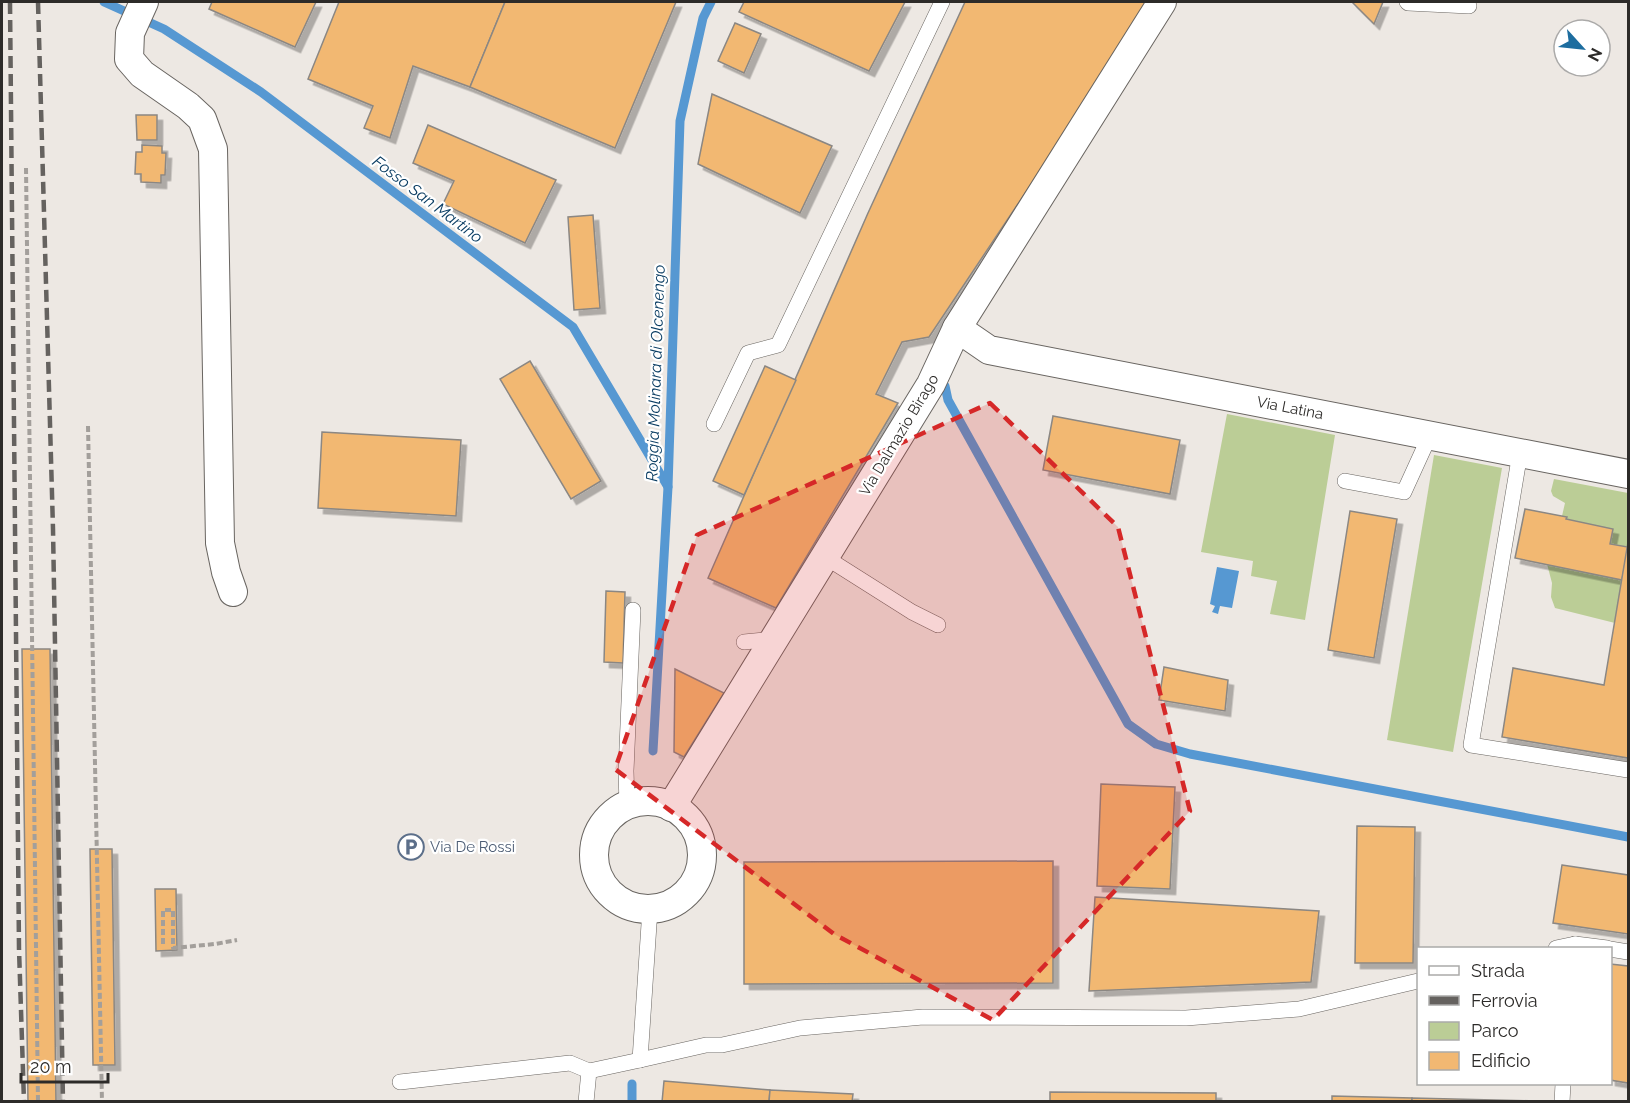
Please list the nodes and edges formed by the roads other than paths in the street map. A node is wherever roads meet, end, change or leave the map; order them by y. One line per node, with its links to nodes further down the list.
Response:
1 (144, 2): 13 (street)
2 (942, 2): 7 (lane)
3 (1162, 2): 6 (street, Via Dalmazio Birago)
4 (1407, 2): 5 (lane)
5 (1469, 6)
6 (957, 328): 8 (street, Via Latina); 12 (street, Via Dalmazio Birago)
7 (714, 424)
8 (1430, 435): 9 (street, Via Latina); 11 (lane)
9 (1520, 453): 10 (street, Via Latina); 18 (lane)
10 (1629, 474)
11 (1345, 481)
12 (825, 557): 15 (lane); 16 (street, Via Dalmazio Birago)
13 (234, 592)
14 (633, 610): 19 (lane)
15 (938, 625)
16 (774, 639): 17 (lane); 20 (street, Via Dalmazio Birago)
17 (744, 642)
18 (1629, 770)
19 (627, 805): 20 (street); 21 (street)
20 (671, 807): 21 (street)
21 (650, 909): 25 (lane)
22 (1612, 949): 23 (lane)
23 (1629, 952)
24 (1417, 981): 25 (lane)
25 (640, 1060): 26 (lane)
26 (589, 1071): 27 (lane); 29 (lane)
27 (400, 1082)
28 (1563, 1085): 30 (lane)
29 (586, 1101)
30 (1562, 1101)

